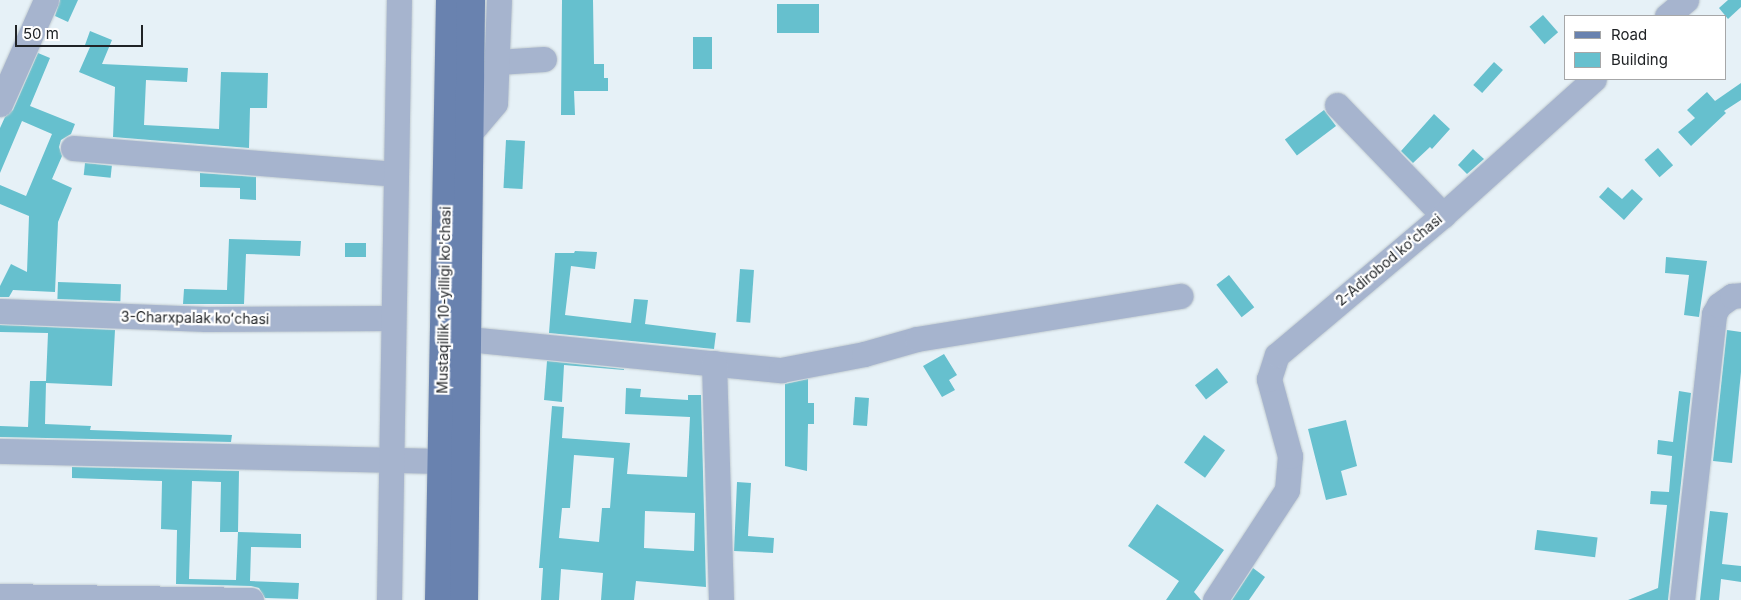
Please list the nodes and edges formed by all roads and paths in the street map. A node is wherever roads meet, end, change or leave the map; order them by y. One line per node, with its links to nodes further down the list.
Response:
1 (46, 0): 11 (street)
2 (399, 0): 15 (street)
3 (450, 0): 21 (main road, Mustaqillik 10-yilligi ko'chasi)
4 (471, 0): 13 (main road, Mustaqillik 10-yilligi ko'chasi)
5 (499, 0): 9 (street)
6 (1686, 0): 7 (street)
7 (1668, 15)
8 (544, 60): 9 (street)
9 (498, 62): 13 (street)
10 (1593, 80): 16 (street, 2-Adirobod koʻchasi)
11 (0, 104)
12 (1337, 105): 16 (street)
13 (469, 134): 21 (main road, Mustaqillik 10-yilligi ko'chasi)
14 (73, 148): 15 (street)
15 (396, 174): 20 (street)
16 (1443, 215): 32 (street, 2-Adirobod koʻchasi)
17 (1741, 295): 33 (street)
18 (1181, 296): 22 (street)
19 (0, 312): 20 (street, 3-Charxpalak koʻchasi)
20 (391, 318): 24 (street)
21 (454, 337): 22 (street); 25 (main road, Mustaqillik 10-yilligi ko'chasi); 30 (main road, Mustaqillik 10-yilligi ko'chasi)
22 (714, 363): 31 (street)
23 (0, 451): 24 (street)
24 (391, 459): 25 (street); 28 (street)
25 (440, 461): 29 (main road, Mustaqillik 10-yilligi ko'chasi)
26 (0, 596): 27 (street)
27 (252, 600)
28 (389, 600)
29 (439, 600)
30 (464, 600)
31 (721, 600)
32 (1215, 600)
33 (1682, 600)

